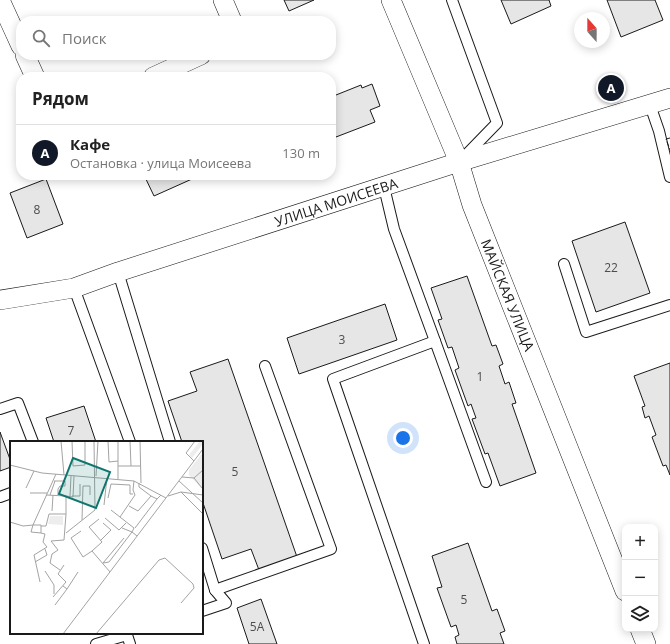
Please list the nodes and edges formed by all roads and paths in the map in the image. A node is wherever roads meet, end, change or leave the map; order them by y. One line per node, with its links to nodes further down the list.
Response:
1 (0, 0): 6 (street)
2 (223, 0): 5 (street)
3 (391, 0): 13 (street, МАЙСКАЯ УЛИЦА)
4 (452, 0): 13 (lane)
5 (230, 16)
6 (16, 35)
7 (28, 60): 9 (street)
8 (190, 60): 10 (street)
9 (34, 72)
10 (164, 72)
11 (670, 98): 12 (street, УЛИЦА МОИСЕЕВА)
12 (650, 105): 13 (street, УЛИЦА МОИСЕЕВА); 14 (lane)
13 (459, 162): 15 (street, УЛИЦА МОИСЕЕВА); 31 (street, МАЙСКАЯ УЛИЦА)
14 (670, 177)
15 (384, 187): 17 (street, УЛИЦА МОИСЕЕВА); 21 (lane)
16 (564, 264): 20 (lane)
17 (118, 272): 18 (street, УЛИЦА МОИСЕЕВА); 26 (lane)
18 (74, 288): 19 (street, УЛИЦА МОИСЕЕВА); 25 (lane)
19 (0, 300)
20 (670, 305)
21 (435, 341): 27 (lane); 37 (lane)
22 (265, 366): 32 (lane)
23 (0, 409): 24 (lane)
24 (33, 441)
25 (130, 441)
26 (170, 441)
27 (486, 482)
28 (10, 493): 29 (lane)
29 (0, 497)
30 (203, 551): 32 (lane)
31 (622, 583)
32 (215, 590): 33 (lane)
33 (203, 611)
34 (641, 632): 38 (street)
35 (130, 638): 36 (lane)
36 (96, 644)
37 (424, 644)
38 (646, 644)

